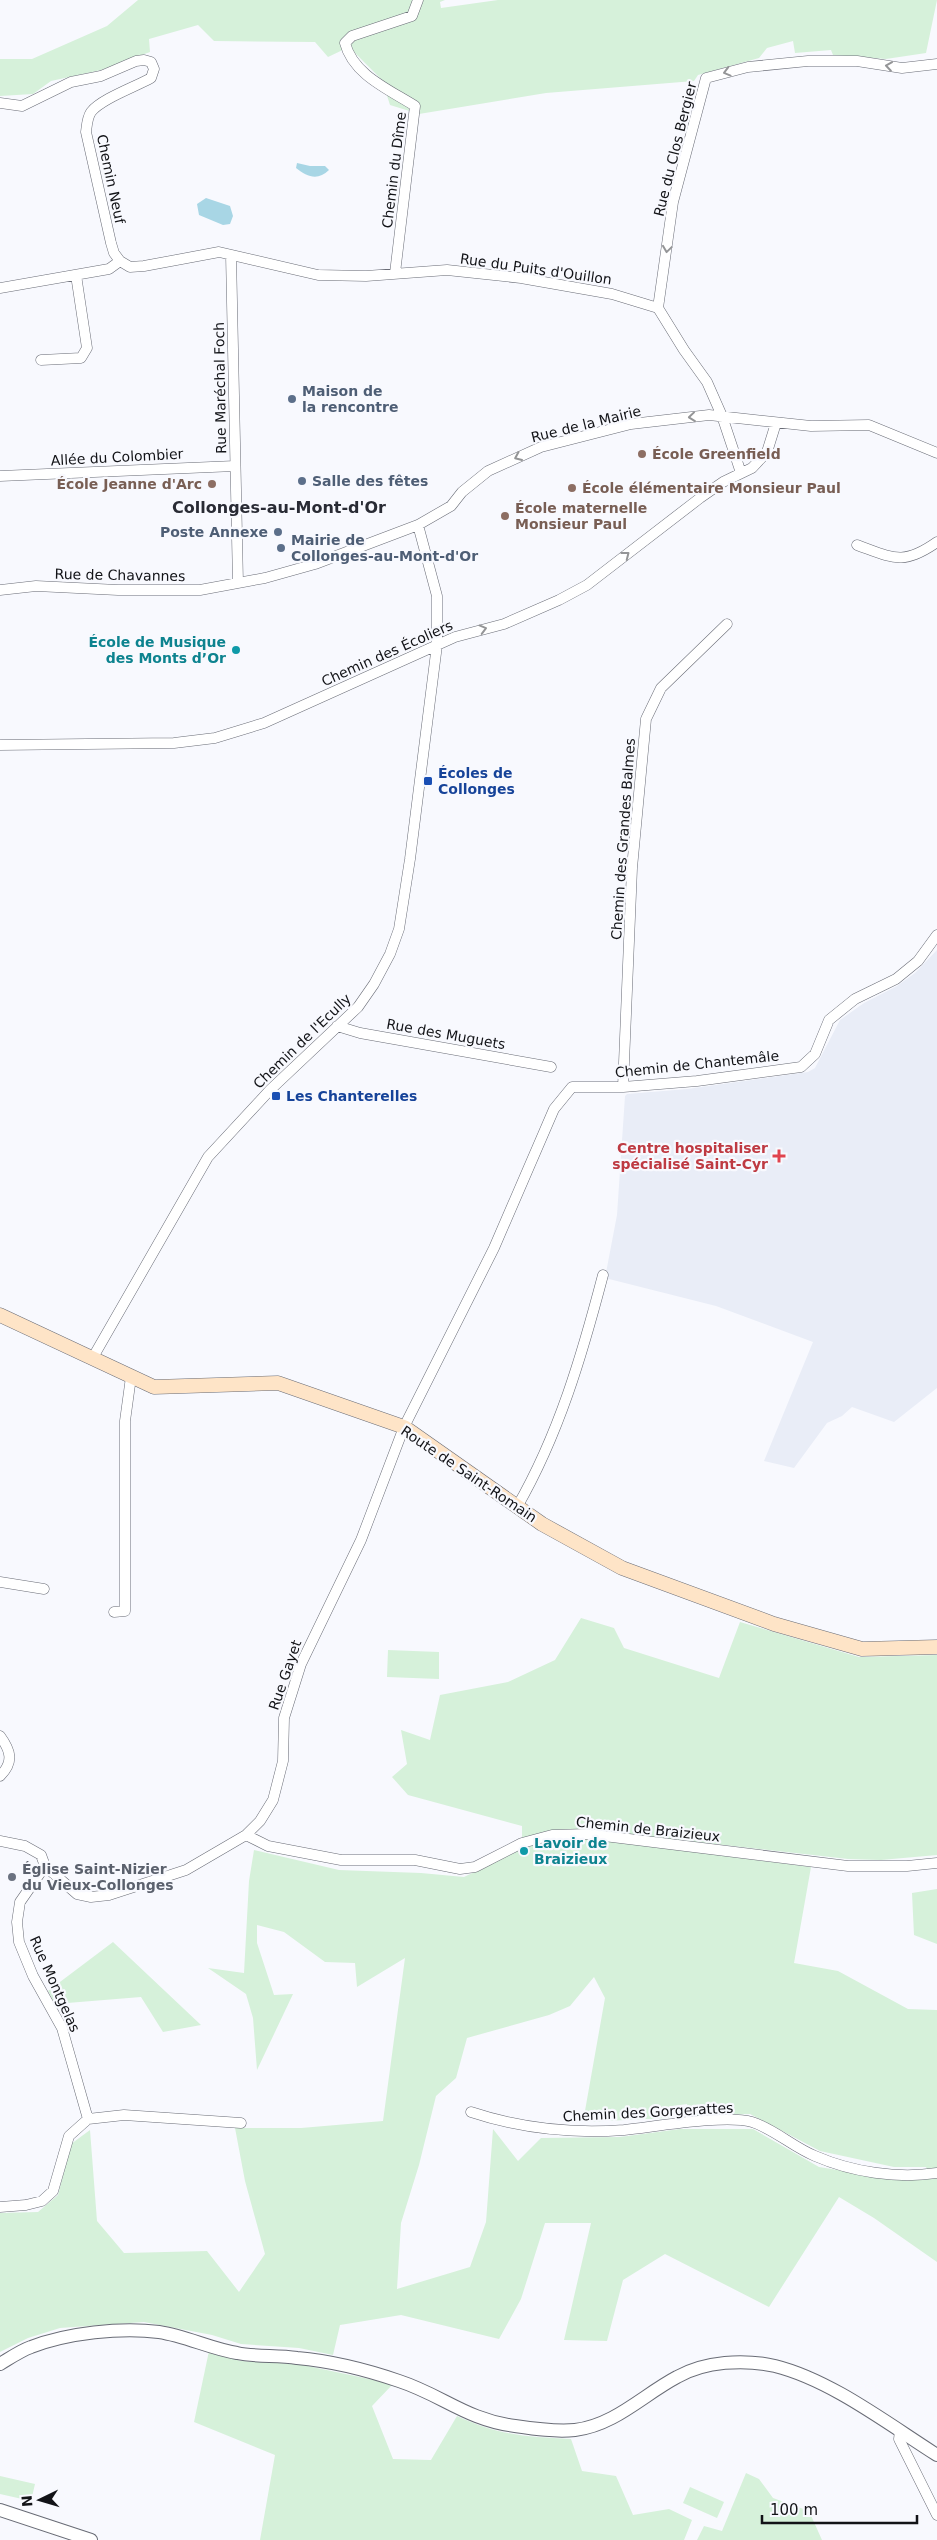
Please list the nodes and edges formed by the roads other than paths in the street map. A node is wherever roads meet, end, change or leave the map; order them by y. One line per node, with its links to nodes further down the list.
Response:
1 (418, 0): 6 (street, Chemin du Dîme)
2 (937, 64): 9 (street, Rue du Clos Bergier, one-way to 9)
3 (0, 103): 5 (street, Chemin Neuf)
4 (231, 255): 5 (street); 6 (street, Rue du Puits d'Ouillon); 14 (street, Rue Maréchal Foch)
5 (120, 261): 7 (street)
6 (395, 273): 9 (street, Rue du Puits d'Ouillon)
7 (76, 275): 8 (street); 10 (street)
8 (0, 288)
9 (658, 308): 11 (street)
10 (41, 360)
11 (722, 416): 12 (street, Rue de la Mairie); 15 (street); 17 (street, Rue de la Mairie, one-way to 17)
12 (776, 423): 13 (street, Rue de la Mairie); 15 (street, Chemin des Écoliers)
13 (937, 453)
14 (235, 466): 16 (street, Allée du Colombier); 20 (street, Rue Maréchal Foch)
15 (741, 473): 23 (street, Chemin des Écoliers, one-way to 15)
16 (0, 476)
17 (418, 525): 20 (street, Rue de la Mairie); 23 (street, Chemin de l'Ecully)
18 (937, 542): 19 (street)
19 (857, 545)
20 (238, 583): 21 (street, Rue de Chavannes)
21 (0, 590)
22 (727, 624): 28 (street, Chemin des Grandes Balmes)
23 (437, 645): 24 (street, Chemin des Écoliers); 26 (street, Chemin de l'Ecully)
24 (0, 745)
25 (937, 935): 28 (street, Chemin de Chantemâle)
26 (337, 1026): 27 (street, Rue des Muguets); 31 (street, Chemin de l'Ecully)
27 (550, 1067)
28 (623, 1087): 33 (street, Chemin de Chantemâle)
29 (603, 1275): 34 (street)
30 (0, 1315): 31 (main road, Route de Saint-Romain)
31 (92, 1359): 32 (main road, Route de Saint-Romain)
32 (132, 1377): 33 (main road, Route de Saint-Romain); 37 (street)
33 (404, 1428): 34 (main road, Route de Saint-Romain); 41 (street, Rue Gayet)
34 (517, 1507): 38 (main road, Route de Saint-Romain)
35 (0, 1582): 36 (street)
36 (44, 1589)
37 (114, 1612)
38 (937, 1647)
39 (0, 1736): 40 (street)
40 (0, 1776)
41 (246, 1835): 43 (street, Chemin de Braizieux); 44 (street, Rue Gayet)
42 (0, 1841): 44 (street, Rue Gayet)
43 (937, 1863)
44 (45, 1866): 46 (street, Rue Montgelas)
45 (471, 2112): 48 (street, Chemin des Gorgerattes)
46 (88, 2119): 47 (street); 49 (street)
47 (240, 2123)
48 (937, 2173)
49 (0, 2207)
50 (0, 2364): 51 (street)
51 (900, 2431): 52 (street); 54 (street)
52 (937, 2455)
53 (0, 2510): 55 (street)
54 (937, 2515)
55 (91, 2540)

